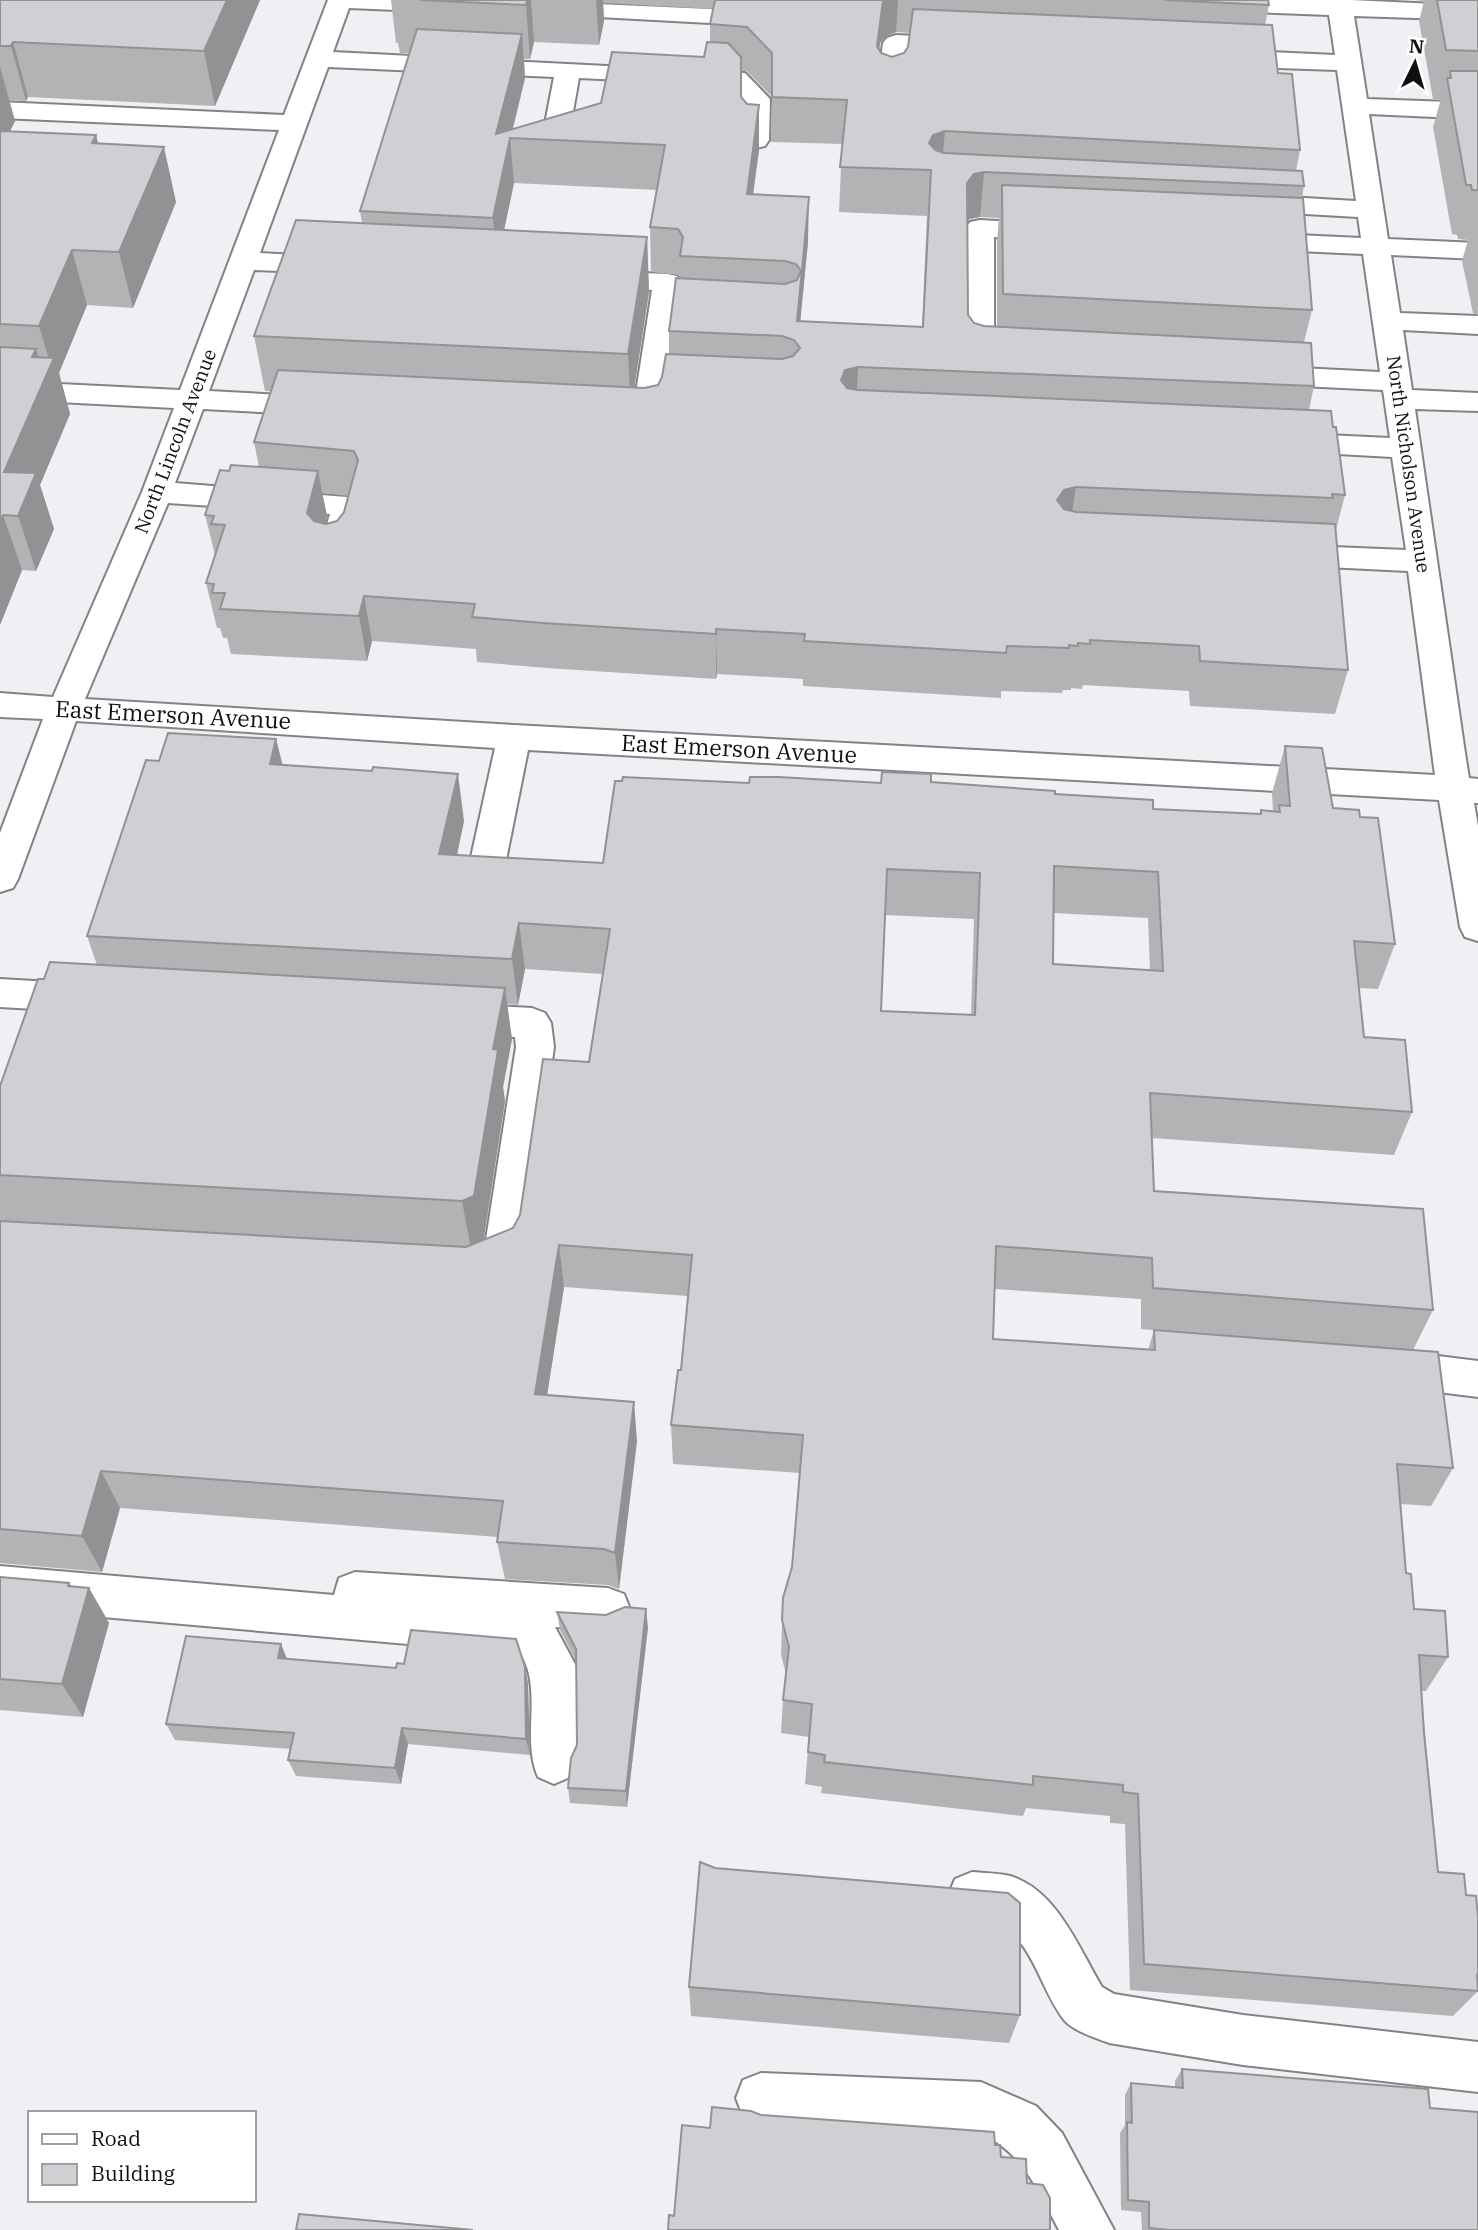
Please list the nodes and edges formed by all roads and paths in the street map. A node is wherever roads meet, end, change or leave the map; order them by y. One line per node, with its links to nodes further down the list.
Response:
1 (340, 0): 4 (street); 11 (street, North Lincoln Avenue)
2 (1130, 0): 3 (street)
3 (1340, 3): 6 (street); 12 (street, North Nicholson Avenue)
4 (468, 6)
5 (522, 8): 7 (street)
6 (1478, 13)
7 (710, 16)
8 (634, 45): 14 (street)
9 (980, 47): 15 (street)
10 (1203, 57): 12 (street)
11 (318, 59): 13 (street); 19 (street, North Lincoln Avenue)
12 (1347, 63): 16 (street, North Nicholson Avenue)
13 (568, 70): 14 (street); 20 (street)
14 (629, 73): 21 (street)
15 (890, 91)
16 (1355, 106): 18 (street); 23 (street, North Nicholson Avenue)
17 (0, 110): 19 (street)
18 (1478, 111)
19 (295, 123): 28 (street, North Lincoln Avenue)
20 (556, 134)
21 (756, 140)
22 (1220, 202): 23 (street)
23 (1372, 210): 26 (street, North Nicholson Avenue)
24 (1074, 233): 33 (street)
25 (1223, 240): 26 (street)
26 (1378, 247): 27 (street); 31 (street, North Nicholson Avenue)
27 (1478, 251)
28 (243, 261): 29 (street); 38 (street, North Lincoln Avenue)
29 (355, 266)
30 (572, 277): 40 (street)
31 (1388, 321): 32 (street); 36 (street, North Nicholson Avenue)
32 (1478, 325)
33 (1021, 362)
34 (1241, 374): 36 (street)
35 (0, 390): 38 (street)
36 (1398, 390): 37 (street); 42 (street, North Nicholson Avenue)
37 (1478, 402)
38 (188, 409): 39 (street); 43 (street, North Lincoln Avenue)
39 (343, 416)
40 (618, 433)
41 (1251, 440): 42 (street)
42 (1406, 448): 46 (street, North Nicholson Avenue)
43 (158, 492): 45 (street); 48 (street, North Lincoln Avenue)
44 (1249, 554): 46 (street)
45 (334, 557)
46 (1423, 561): 50 (street, North Nicholson Avenue)
47 (0, 705): 48 (street, East Emerson Avenue)
48 (64, 709): 49 (street, East Emerson Avenue); 51 (street, North Lincoln Avenue)
49 (514, 737): 50 (street, East Emerson Avenue); 52 (street)
50 (1467, 791): 53 (street, North Nicholson Avenue)
51 (0, 879)
52 (484, 880)
53 (1478, 927)
54 (0, 993): 55 (street)
55 (121, 1000)
56 (422, 1017): 57 (street)
57 (445, 1267)
58 (1349, 1365): 59 (street)
59 (1478, 1380)
60 (0, 1567): 62 (street)
61 (0, 1587): 63 (street)
62 (608, 1609)
63 (554, 1761)
64 (923, 1892): 65 (street)
65 (1478, 2067)
66 (761, 2098): 67 (street)
67 (1088, 2230)

